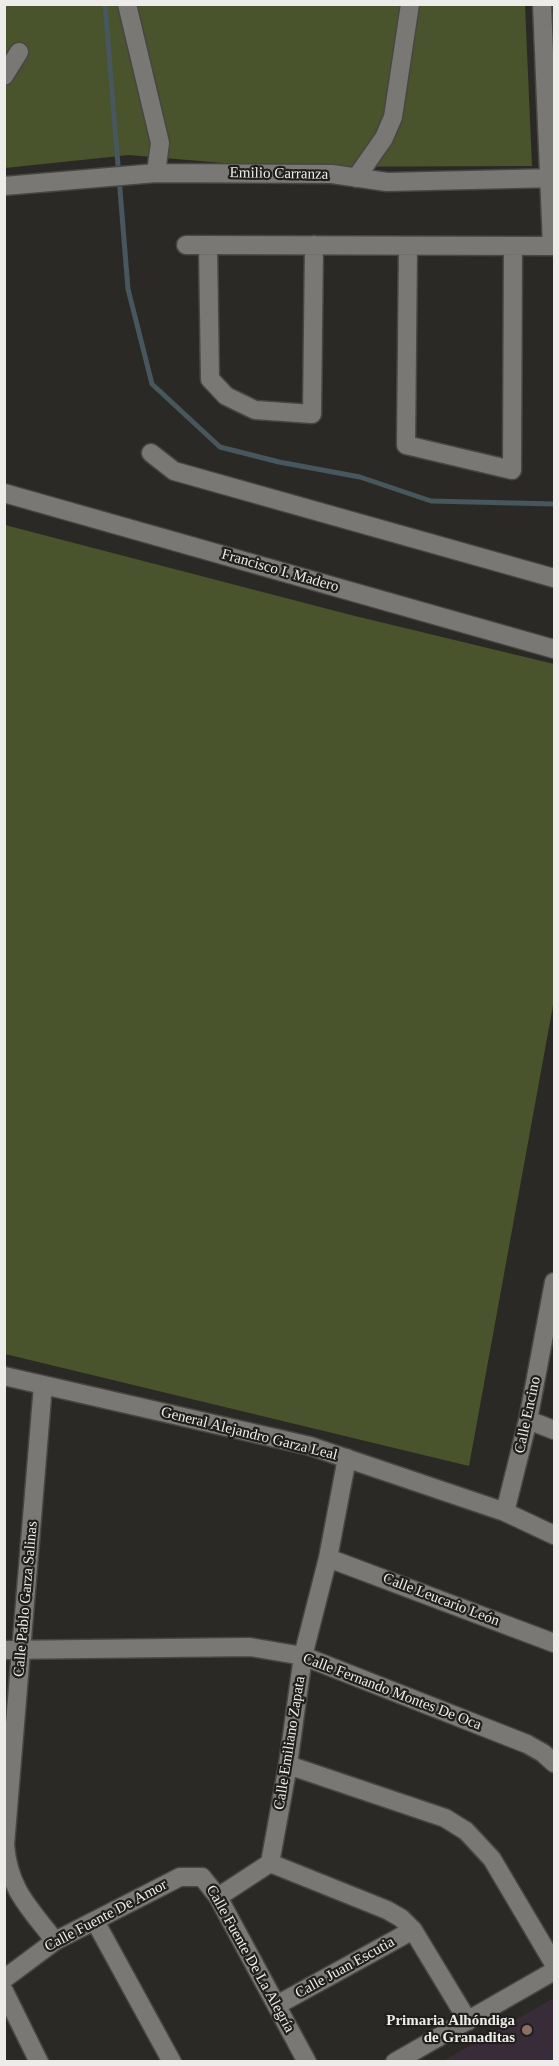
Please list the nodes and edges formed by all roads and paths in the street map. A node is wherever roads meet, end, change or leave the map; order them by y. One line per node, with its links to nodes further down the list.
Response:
1 (127, 4): 6 (street)
2 (410, 4): 7 (street)
3 (542, 4): 8 (street)
4 (20, 52): 5 (street)
5 (4, 76)
6 (156, 173): 7 (street, Emilio Carranza); 9 (street, Emilio Carranza)
7 (356, 178): 8 (street, Emilio Carranza)
8 (551, 178): 15 (street)
9 (4, 186)
10 (186, 245): 11 (street)
11 (208, 245): 12 (street); 12 (street)
12 (314, 245): 13 (street)
13 (408, 246): 14 (street); 14 (street)
14 (513, 246): 15 (street)
15 (554, 246)
16 (151, 453): 18 (street)
17 (4, 493): 19 (street, Francisco I. Madero)
18 (555, 578)
19 (555, 649)
20 (555, 1282): 23 (street, Calle Encino)
21 (4, 1376): 22 (street, General Alejandro Garza Leal)
22 (43, 1385): 25 (street, General Alejandro Garza Leal); 30 (street, Calle Pablo Garza Salinas)
23 (528, 1420): 24 (street); 26 (street, Calle Encino)
24 (555, 1431)
25 (347, 1458): 26 (street, General Alejandro Garza Leal); 28 (street, Calle Emiliano Zapata)
26 (505, 1512): 27 (street, General Alejandro Garza Leal)
27 (555, 1535)
28 (328, 1558): 29 (street, Calle Leucario León); 31 (street, Calle Emiliano Zapata)
29 (555, 1643)
30 (13, 1650): 31 (street, Calle Fernando Montes De Oca); 39 (street, Calle Pablo Garza Salinas)
31 (303, 1656): 32 (street, Calle Fernando Montes De Oca); 33 (street, Calle Emiliano Zapata)
32 (555, 1763)
33 (288, 1765): 34 (street, Calle Emiliano Zapata); 40 (street)
34 (270, 1863): 36 (street); 38 (street)
35 (180, 1877): 36 (street, Calle Fuente De La Alegría); 37 (street, Calle Fuente De Amor)
36 (218, 1897): 44 (street, Calle Fuente De La Alegría)
37 (95, 1921): 39 (street, Calle Fuente De Amor); 47 (street)
38 (413, 1930): 44 (street, Calle Juan Escutia); 45 (street)
39 (55, 1941): 42 (street, Calle Fuente De Amor)
40 (555, 1964)
41 (555, 1971): 45 (street)
42 (4, 1978)
43 (4, 1990): 46 (street)
44 (277, 2005): 48 (street, Calle Fuente De La Alegría)
45 (468, 2020): 49 (street)
46 (39, 2061)
47 (172, 2061)
48 (307, 2061)
49 (395, 2061)

